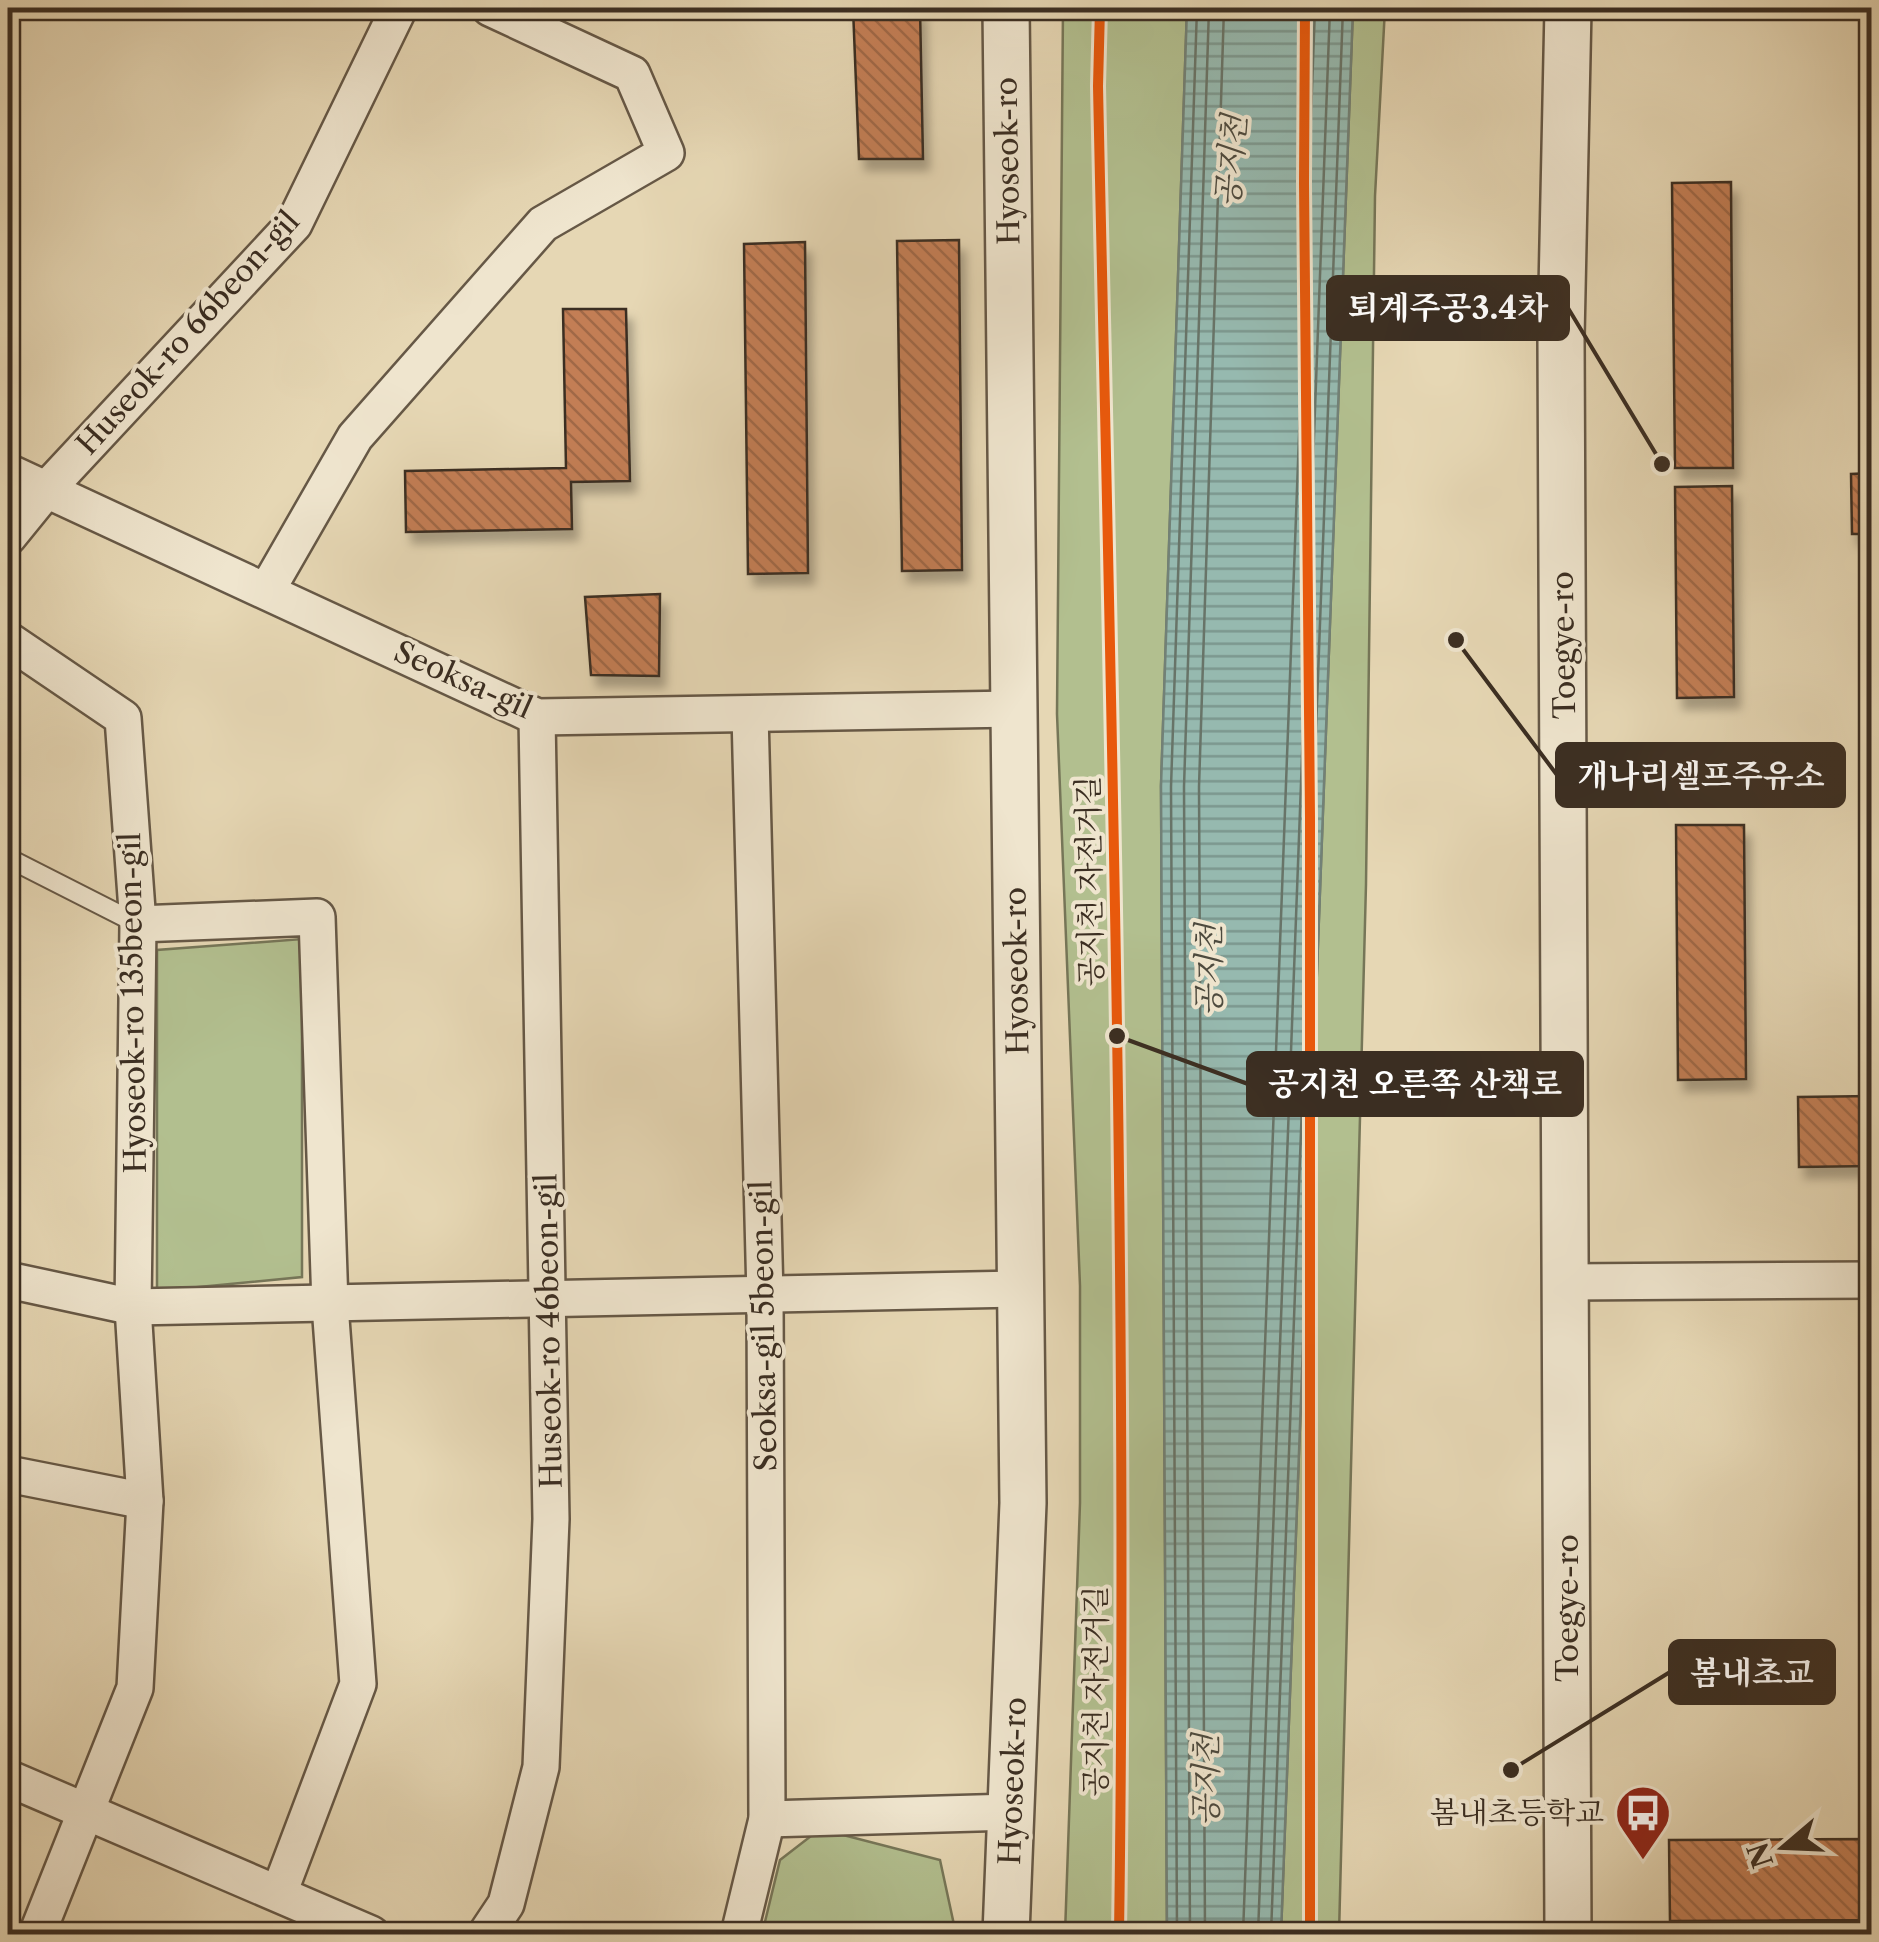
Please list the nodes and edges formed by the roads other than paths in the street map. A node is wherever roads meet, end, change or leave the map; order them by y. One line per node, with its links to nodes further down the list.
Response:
1 (399, 8): 6 (street, Huseok-ro 66beon-gil)
2 (490, 8): 8 (street)
3 (1006, 8): 10 (street, Hyoseok-ro)
4 (1568, 8): 17 (street, Toegye-ro)
5 (8, 472): 6 (street, Seoksa-gil)
6 (47, 489): 7 (street, Huseok-ro 66beon-gil); 8 (street, Seoksa-gil)
7 (8, 537)
8 (268, 590): 12 (street, Seoksa-gil)
9 (8, 640): 14 (street, Hyoseok-ro 135beon-gil)
10 (1015, 709): 11 (street, Seoksa-gil); 18 (street, Hyoseok-ro)
11 (750, 714): 12 (street, Seoksa-gil); 19 (street, Seoksa-gil 5beon-gil)
12 (538, 717): 20 (street, Huseok-ro 46beon-gil)
13 (8, 861): 14 (lane)
14 (138, 924): 21 (street); 22 (street, Hyoseok-ro 135beon-gil)
15 (8, 1280): 22 (street)
16 (1872, 1280): 17 (street)
17 (1567, 1282): 35 (street, Toegye-ro)
18 (1020, 1290): 19 (street); 26 (street, Hyoseok-ro)
19 (765, 1296): 20 (street); 28 (street, Seoksa-gil 5beon-gil)
20 (549, 1300): 21 (street); 32 (street, Huseok-ro 46beon-gil)
21 (330, 1305): 22 (street); 29 (street)
22 (134, 1308): 24 (street, Hyoseok-ro 135beon-gil)
23 (8, 1474): 24 (street)
24 (145, 1501): 27 (street, Hyoseok-ro 135beon-gil)
25 (8, 1778): 27 (street)
26 (1012, 1812): 28 (street); 34 (street, Hyoseok-ro)
27 (87, 1814): 29 (street); 30 (street, Hyoseok-ro 135beon-gil)
28 (768, 1819): 33 (street, Seoksa-gil 5beon-gil)
29 (279, 1893): 31 (street)
30 (37, 1934)
31 (371, 1934)
32 (486, 1934)
33 (739, 1934)
34 (1006, 1934)
35 (1568, 1934)

